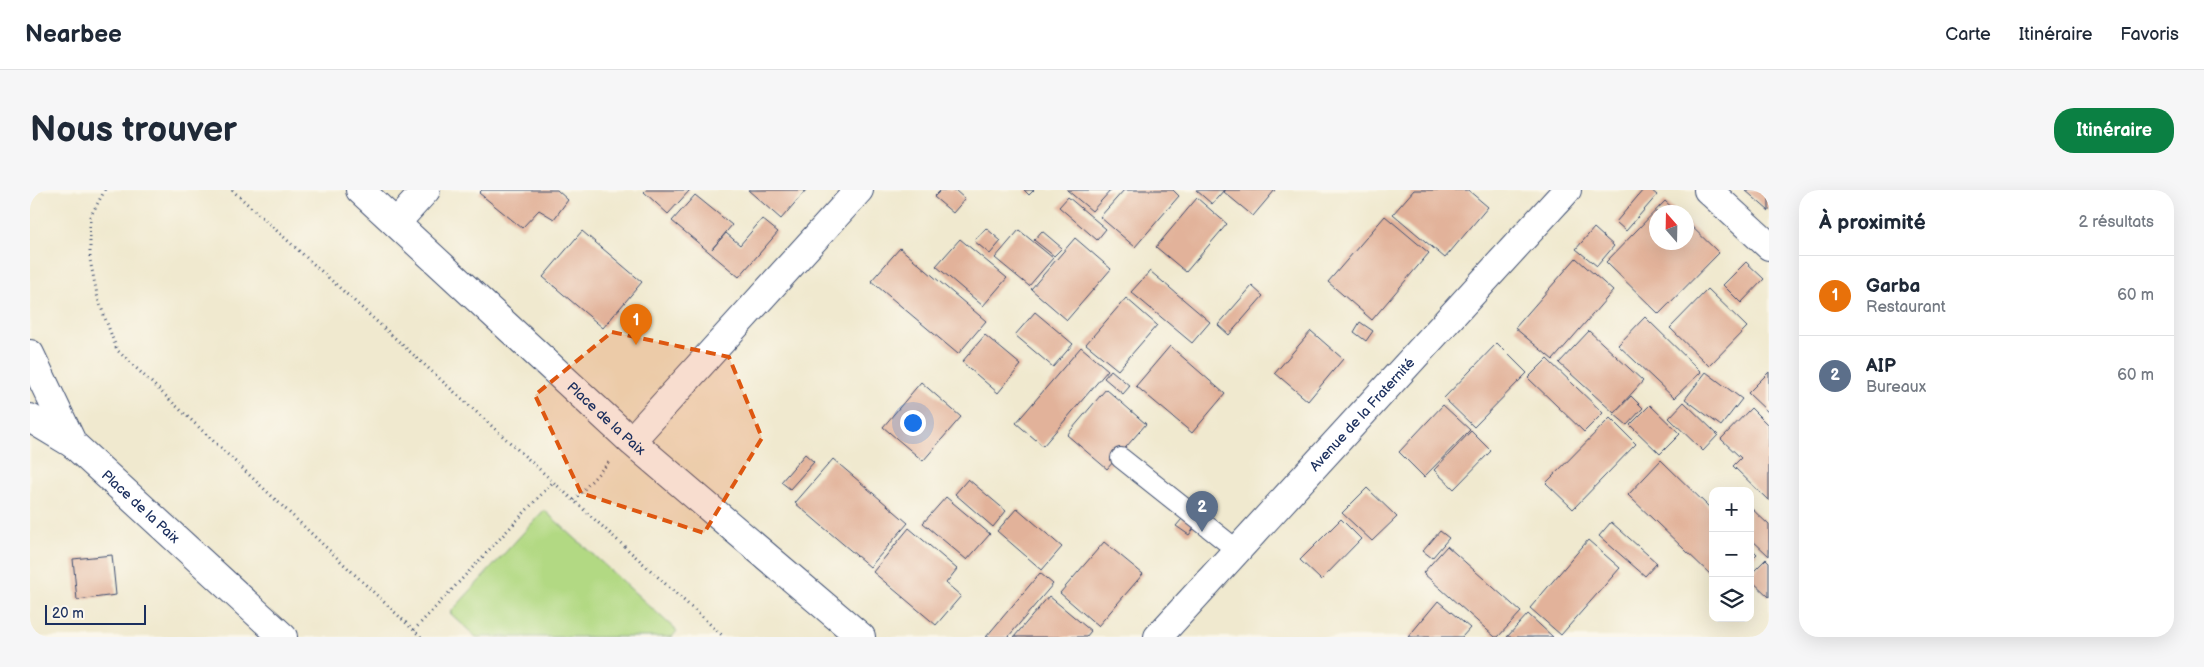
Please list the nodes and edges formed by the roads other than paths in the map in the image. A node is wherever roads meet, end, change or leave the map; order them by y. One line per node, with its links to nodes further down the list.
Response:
1 (360, 190): 6 (main road, Place de la Paix)
2 (426, 190): 6 (main road)
3 (859, 190): 11 (main road)
4 (1567, 190): 13 (main road, Avenue de la Fraternité)
5 (1708, 190): 7 (main road)
6 (396, 223): 11 (main road, Place de la Paix)
7 (1769, 246)
8 (30, 354): 10 (main road, Place de la Paix)
9 (30, 418): 10 (main road)
10 (73, 444): 14 (main road, Place de la Paix)
11 (623, 449): 15 (main road, Place de la Paix)
12 (1121, 458): 13 (lane)
13 (1237, 550): 16 (main road, Avenue de la Fraternité)
14 (283, 637)
15 (861, 637)
16 (1158, 637)

